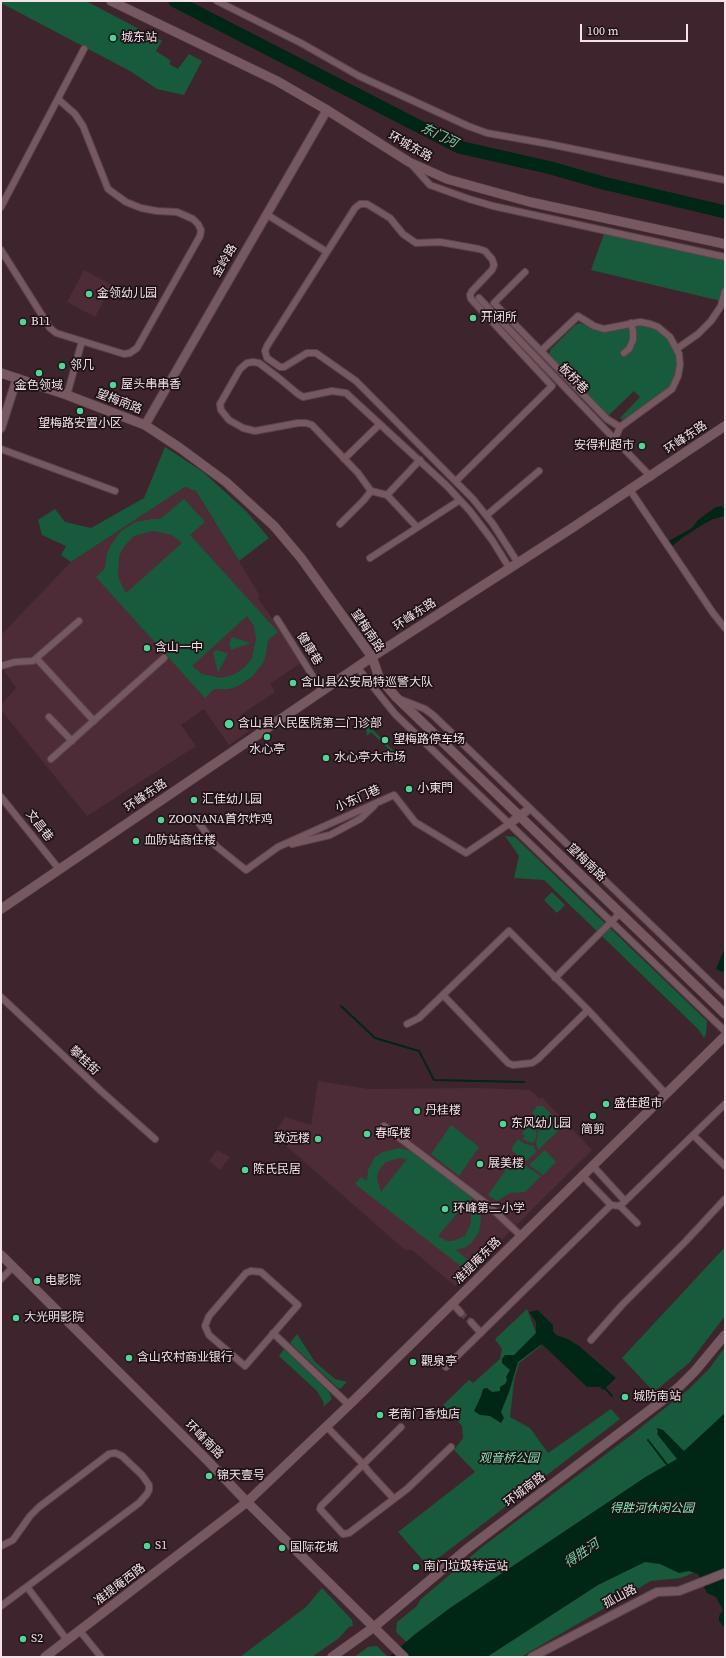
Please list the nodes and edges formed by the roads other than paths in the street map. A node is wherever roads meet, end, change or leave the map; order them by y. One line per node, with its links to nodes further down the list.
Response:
1 (111, 1): 5 (main road, 环城东路)
2 (217, 1): 7 (street)
3 (84, 49): 4 (street)
4 (58, 99): 8 (street); 19 (street)
5 (327, 110): 6 (main road, 环城东路); 9 (street, 金岭路)
6 (410, 162): 10 (main road, 环城东路); 13 (street)
7 (725, 180)
8 (1, 207)
9 (266, 214): 12 (street); 27 (street, 金岭路)
10 (725, 244)
11 (1, 250): 19 (street)
12 (327, 252): 37 (street); 37 (street)
13 (725, 257)
14 (525, 272): 21 (street)
15 (725, 291): 17 (street)
16 (479, 298): 31 (street, 板桥巷)
17 (723, 307): 20 (street)
18 (631, 323): 20 (street); 21 (street); 22 (street)
19 (82, 341): 25 (street)
20 (678, 348): 29 (street)
21 (540, 351): 29 (street)
22 (624, 353)
23 (1, 373): 24 (main road, 望梅南路)
24 (17, 378): 25 (main road, 望梅南路); 30 (street)
25 (66, 395): 27 (main road, 望梅南路)
26 (380, 424): 33 (street); 33 (street); 34 (street)
27 (145, 425): 52 (main road, 望梅南路)
28 (725, 426): 36 (main road, 环峰东路)
29 (620, 427): 31 (street)
30 (1, 428)
31 (615, 439): 36 (street, 板桥巷)
32 (1, 449): 39 (street)
33 (344, 459): 40 (street)
34 (420, 460): 41 (street); 42 (street)
35 (540, 471): 43 (street)
36 (651, 477): 38 (main road, 环峰东路)
37 (456, 481): 43 (street)
38 (630, 490): 47 (main road, 环峰东路); 51 (street)
39 (115, 491)
40 (371, 491): 41 (street); 44 (street)
41 (387, 495): 45 (street)
42 (460, 500): 45 (street); 48 (street)
43 (487, 515): 47 (street)
44 (340, 524)
45 (418, 527): 46 (street)
46 (370, 558)
47 (518, 563): 48 (main road, 环峰东路)
48 (510, 569): 52 (main road, 环峰东路)
49 (278, 618): 57 (street, 健康巷)
50 (78, 621): 54 (street)
51 (725, 628)
52 (372, 657): 56 (main road, 环峰东路); 58 (main road, 望梅南路)
53 (164, 658): 60 (street)
54 (37, 659): 55 (street); 60 (street)
55 (1, 666)
56 (357, 667): 57 (main road, 环峰东路); 68 (street)
57 (322, 691): 70 (main road, 环峰东路)
58 (396, 697): 65 (street); 66 (main road, 望梅南路)
59 (49, 717): 61 (street)
60 (94, 721): 61 (street)
61 (72, 741): 62 (street)
62 (51, 759)
63 (1, 796): 70 (street, 文昌巷)
64 (379, 802): 68 (street, 小东门巷); 69 (street, 小东门巷); 69 (street)
65 (529, 808): 66 (street); 77 (street)
66 (519, 816): 68 (street); 72 (main road, 望梅南路)
67 (195, 818): 69 (street, 小东门巷)
68 (509, 824): 73 (street)
69 (278, 847)
70 (59, 869): 71 (main road, 环峰东路)
71 (1, 908)
72 (620, 913): 73 (street); 80 (main road, 望梅南路)
73 (611, 922): 74 (street); 82 (street)
74 (555, 978): 76 (street); 79 (street)
75 (689, 978): 80 (main road, 望梅南路)
76 (443, 995): 79 (street); 81 (street)
77 (725, 996)
78 (1, 997): 88 (street, 攀桂街)
79 (588, 1010): 84 (street)
80 (725, 1014)
81 (407, 1024)
82 (725, 1031)
83 (725, 1036): 84 (main road, 准提庵东路)
84 (666, 1093): 89 (main road, 准提庵东路)
85 (725, 1104): 87 (street)
86 (384, 1126): 96 (street)
87 (693, 1135): 90 (street); 93 (street)
88 (155, 1139)
89 (592, 1166): 91 (main road, 准提庵东路); 93 (street)
90 (725, 1166)
91 (582, 1175): 94 (street); 96 (main road, 准提庵东路)
92 (725, 1199): 106 (street)
93 (623, 1203): 94 (street); 95 (street)
94 (611, 1205): 103 (street)
95 (637, 1223)
96 (520, 1236): 100 (main road, 准提庵东路)
97 (1, 1255): 98 (main road, 环峰南路)
98 (13, 1267): 99 (street); 114 (main road, 环峰南路)
99 (1, 1279)
100 (452, 1303): 101 (street); 108 (main road, 准提庵东路)
101 (461, 1313)
102 (471, 1322): 103 (street)
103 (481, 1333): 107 (street)
104 (273, 1334): 104 (street); 108 (street)
105 (725, 1334): 119 (main road, 环城南路)
106 (591, 1340)
107 (446, 1367)
108 (349, 1405): 109 (main road, 准提庵东路)
109 (326, 1426): 112 (street); 114 (main road, 准提庵东路)
110 (401, 1427): 112 (street)
111 (451, 1447): 113 (street)
112 (363, 1464): 113 (street); 113 (street)
113 (394, 1499)
114 (247, 1502): 119 (main road, 环峰南路); 120 (main road, 准提庵西路)
115 (1, 1546): 117 (street)
116 (725, 1573): 126 (street, 孤山路)
117 (28, 1587): 118 (street); 121 (street)
118 (1, 1606)
119 (374, 1627): 124 (main road, 环城南路); 125 (main road, 环峰南路)
120 (80, 1630): 121 (main road, 准提庵西路); 123 (street)
121 (67, 1640): 122 (main road, 准提庵西路)
122 (45, 1657)
123 (101, 1657)
124 (332, 1657)
125 (404, 1657)
126 (532, 1657)

